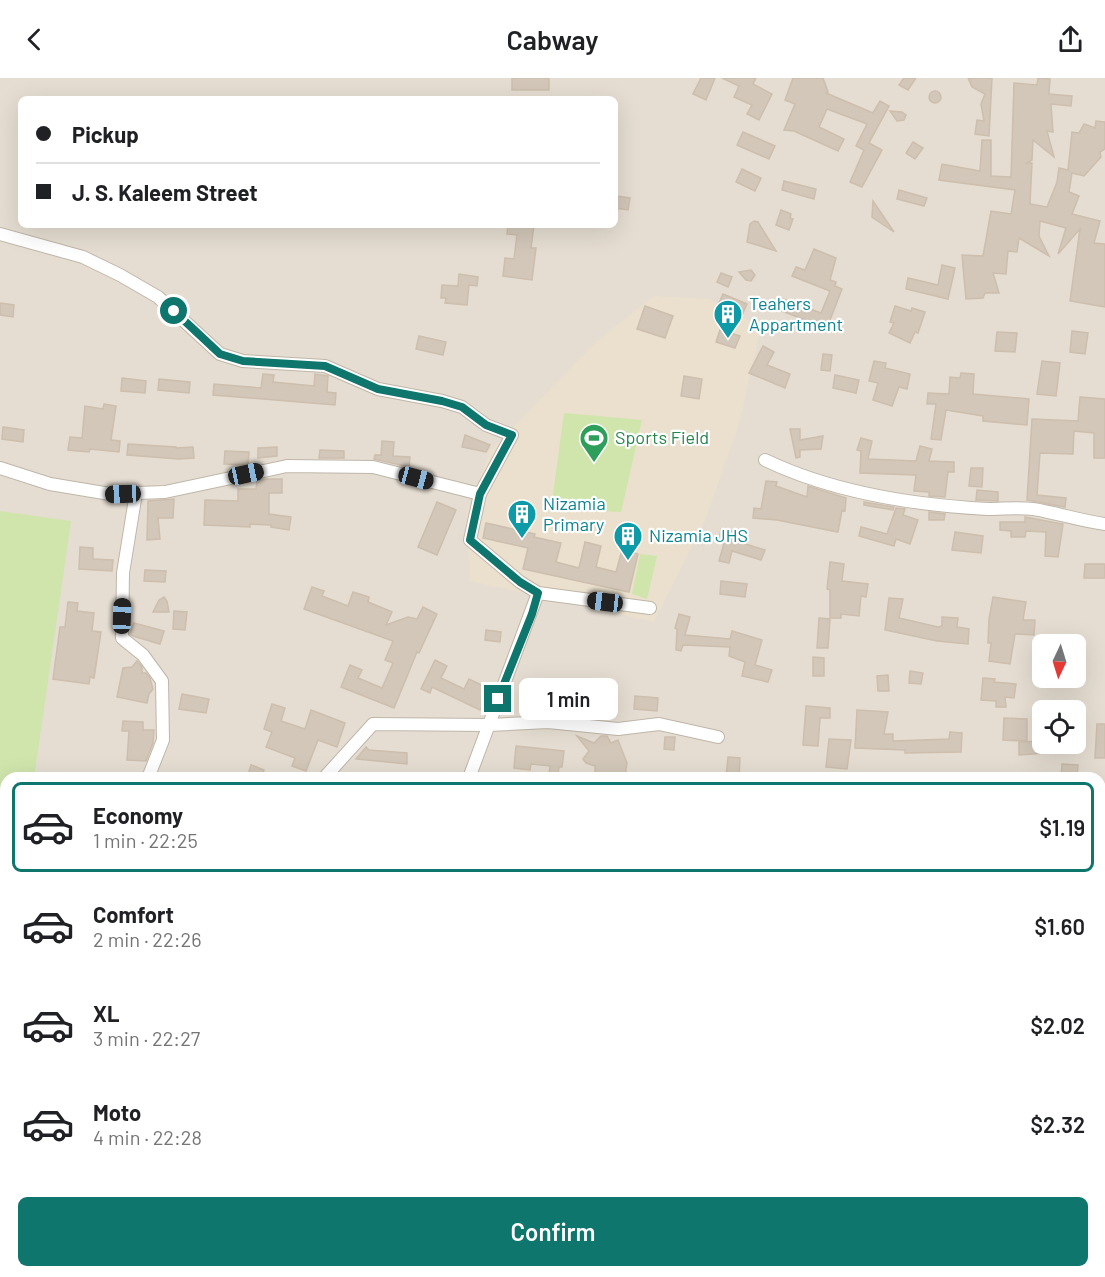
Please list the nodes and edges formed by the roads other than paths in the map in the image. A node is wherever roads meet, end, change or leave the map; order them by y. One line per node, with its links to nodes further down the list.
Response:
1 (0, 234): 5 (street)
2 (765, 460): 6 (street)
3 (0, 468): 4 (street)
4 (136, 493): 5 (street); 11 (street)
5 (480, 494): 7 (street)
6 (1105, 524)
7 (538, 593): 8 (street); 9 (street)
8 (650, 608)
9 (489, 725): 10 (street); 12 (street); 13 (street)
10 (718, 737)
11 (151, 772)
12 (329, 772)
13 (471, 772)

